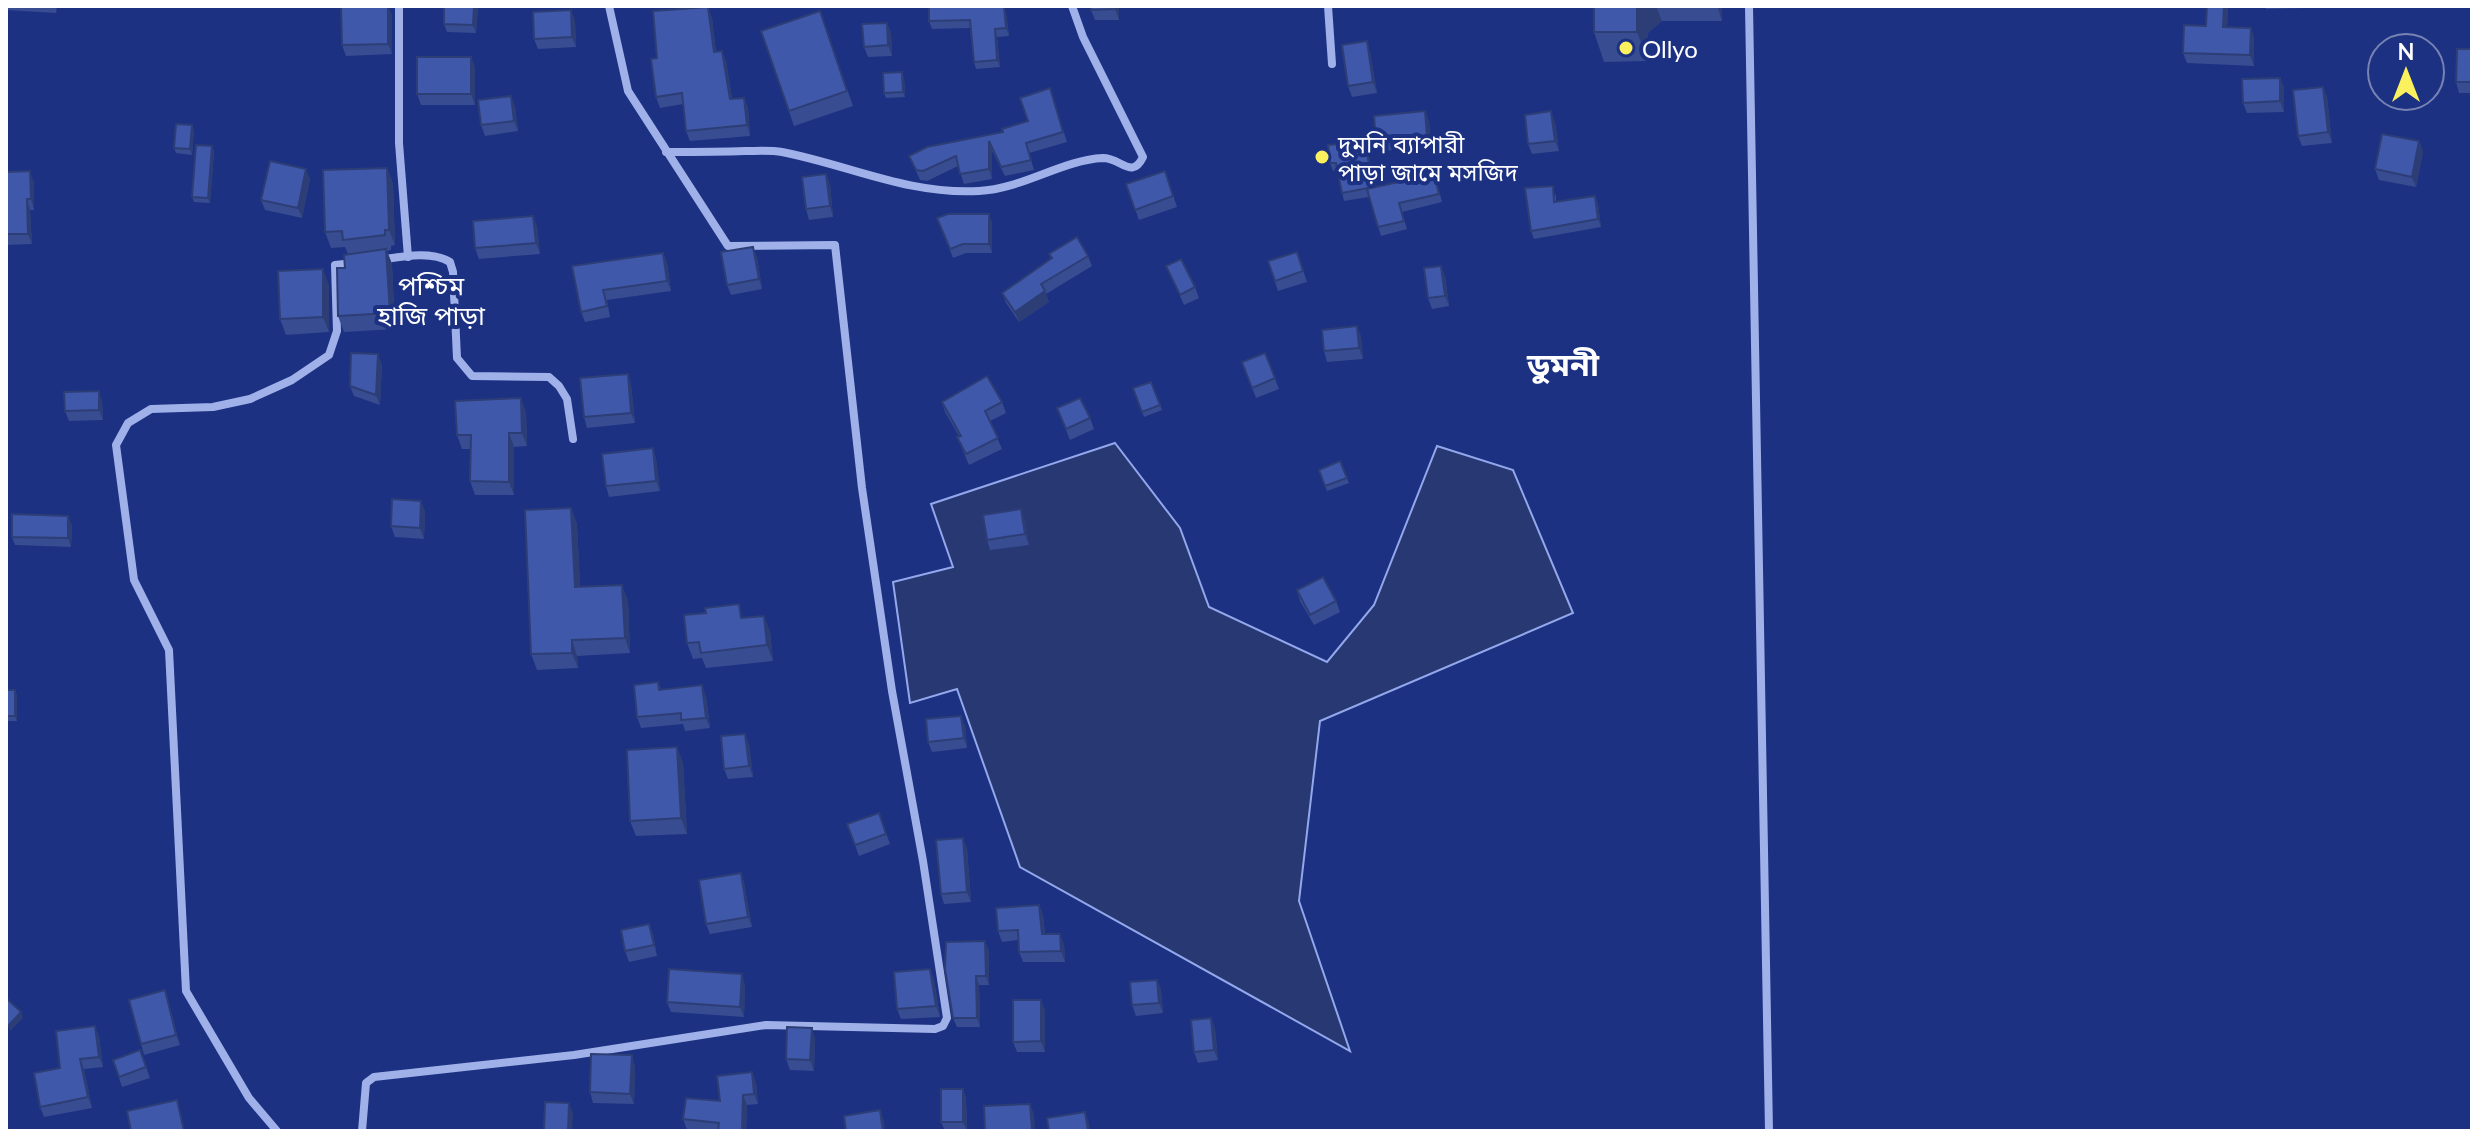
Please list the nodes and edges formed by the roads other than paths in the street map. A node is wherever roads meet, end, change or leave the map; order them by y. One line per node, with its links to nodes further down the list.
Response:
1 (399, 6): 8 (street)
2 (609, 6): 7 (street)
3 (1072, 6): 7 (street)
4 (1328, 6): 6 (street)
5 (1749, 6): 12 (street)
6 (1332, 64)
7 (666, 152): 11 (street)
8 (408, 257): 9 (street); 10 (street)
9 (573, 439)
10 (277, 1131)
11 (362, 1131)
12 (1769, 1131)

